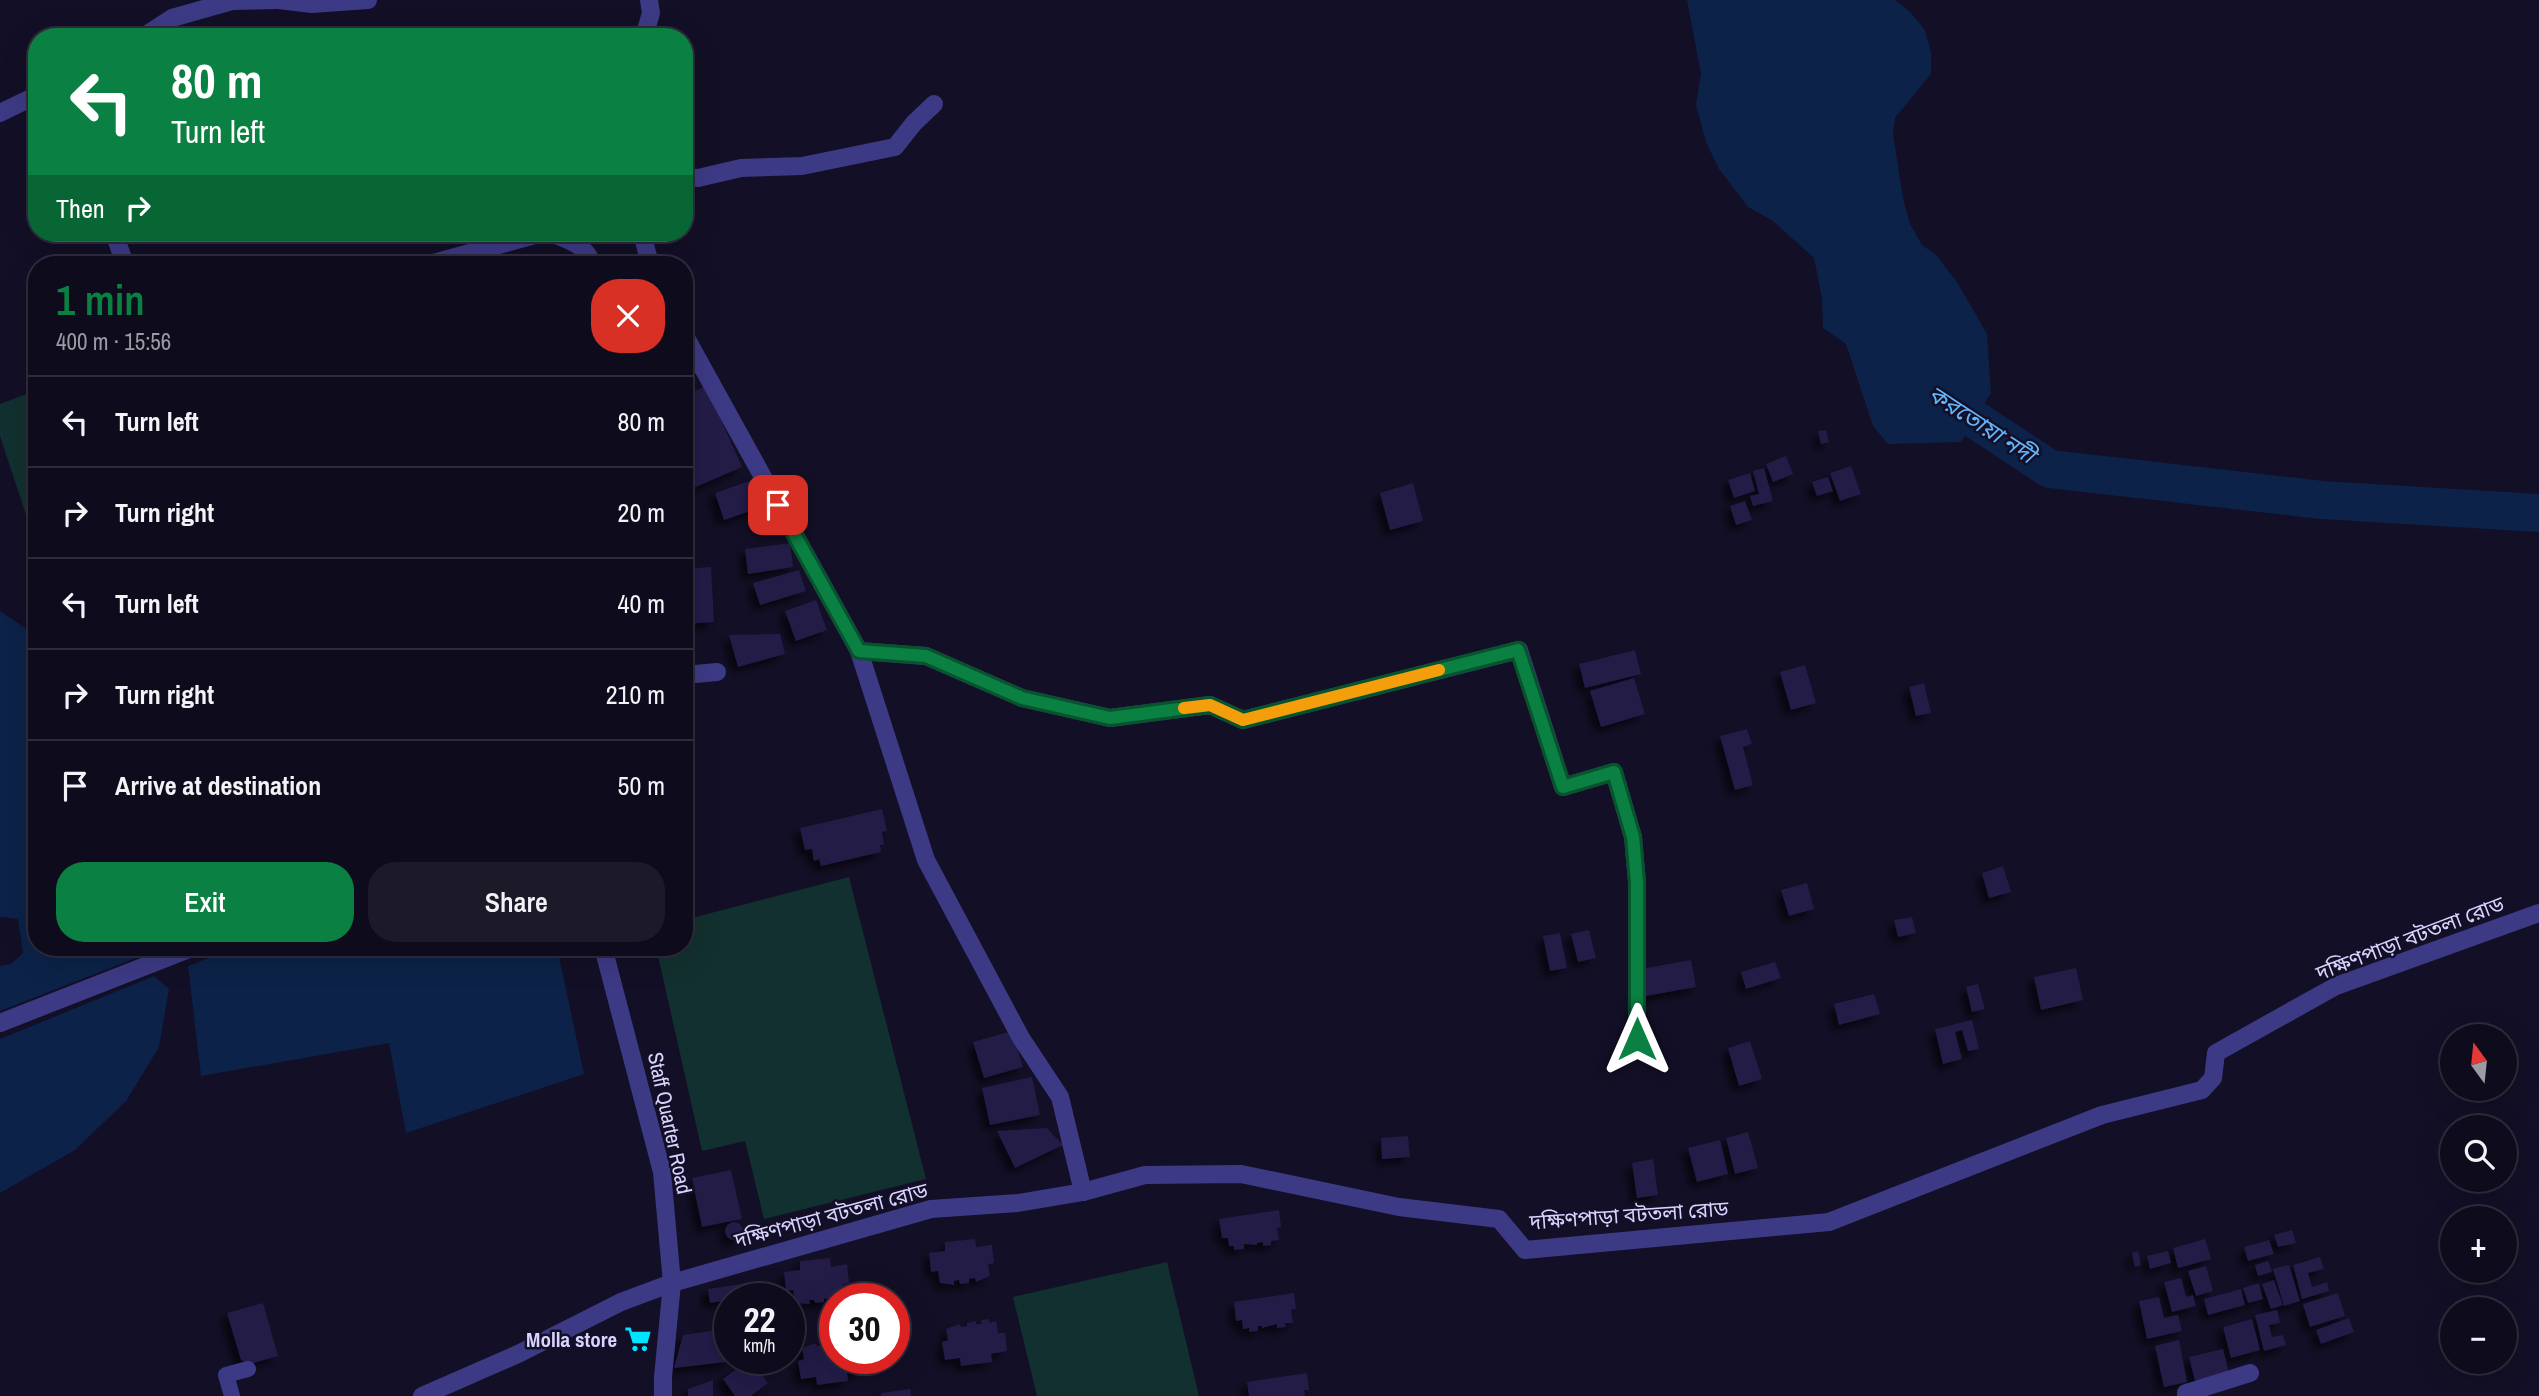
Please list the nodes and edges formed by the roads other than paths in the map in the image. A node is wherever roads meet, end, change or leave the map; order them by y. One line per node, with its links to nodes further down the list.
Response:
1 (277, 0): 2 (street); 4 (street)
2 (368, 0)
3 (649, 0): 5 (street)
4 (157, 28)
5 (647, 28)
6 (28, 99): 8 (street)
7 (934, 104): 9 (street)
8 (0, 113)
9 (693, 178)
10 (509, 242): 12 (street)
11 (572, 242): 13 (street)
12 (459, 256)
13 (589, 256)
14 (693, 350): 15 (street)
15 (859, 651): 22 (street); 23 (street)
16 (717, 671): 17 (street)
17 (693, 674)
18 (2539, 913): 23 (street, দক্ষিণপাড়া বটতলা রোড)
19 (171, 956): 21 (street)
20 (605, 956): 24 (street, Staff Quarter Road)
21 (0, 1023)
22 (1637, 1039)
23 (1083, 1192): 24 (street, দক্ষিণপাড়া বটতলা রোড)
24 (672, 1283): 28 (street, দক্ষিণপাড়া বটতলা রোড); 29 (street, Staff Quarter Road)
25 (248, 1369): 27 (street)
26 (2250, 1373): 30 (street)
27 (232, 1396)
28 (422, 1396)
29 (663, 1396)
30 (2186, 1396)

